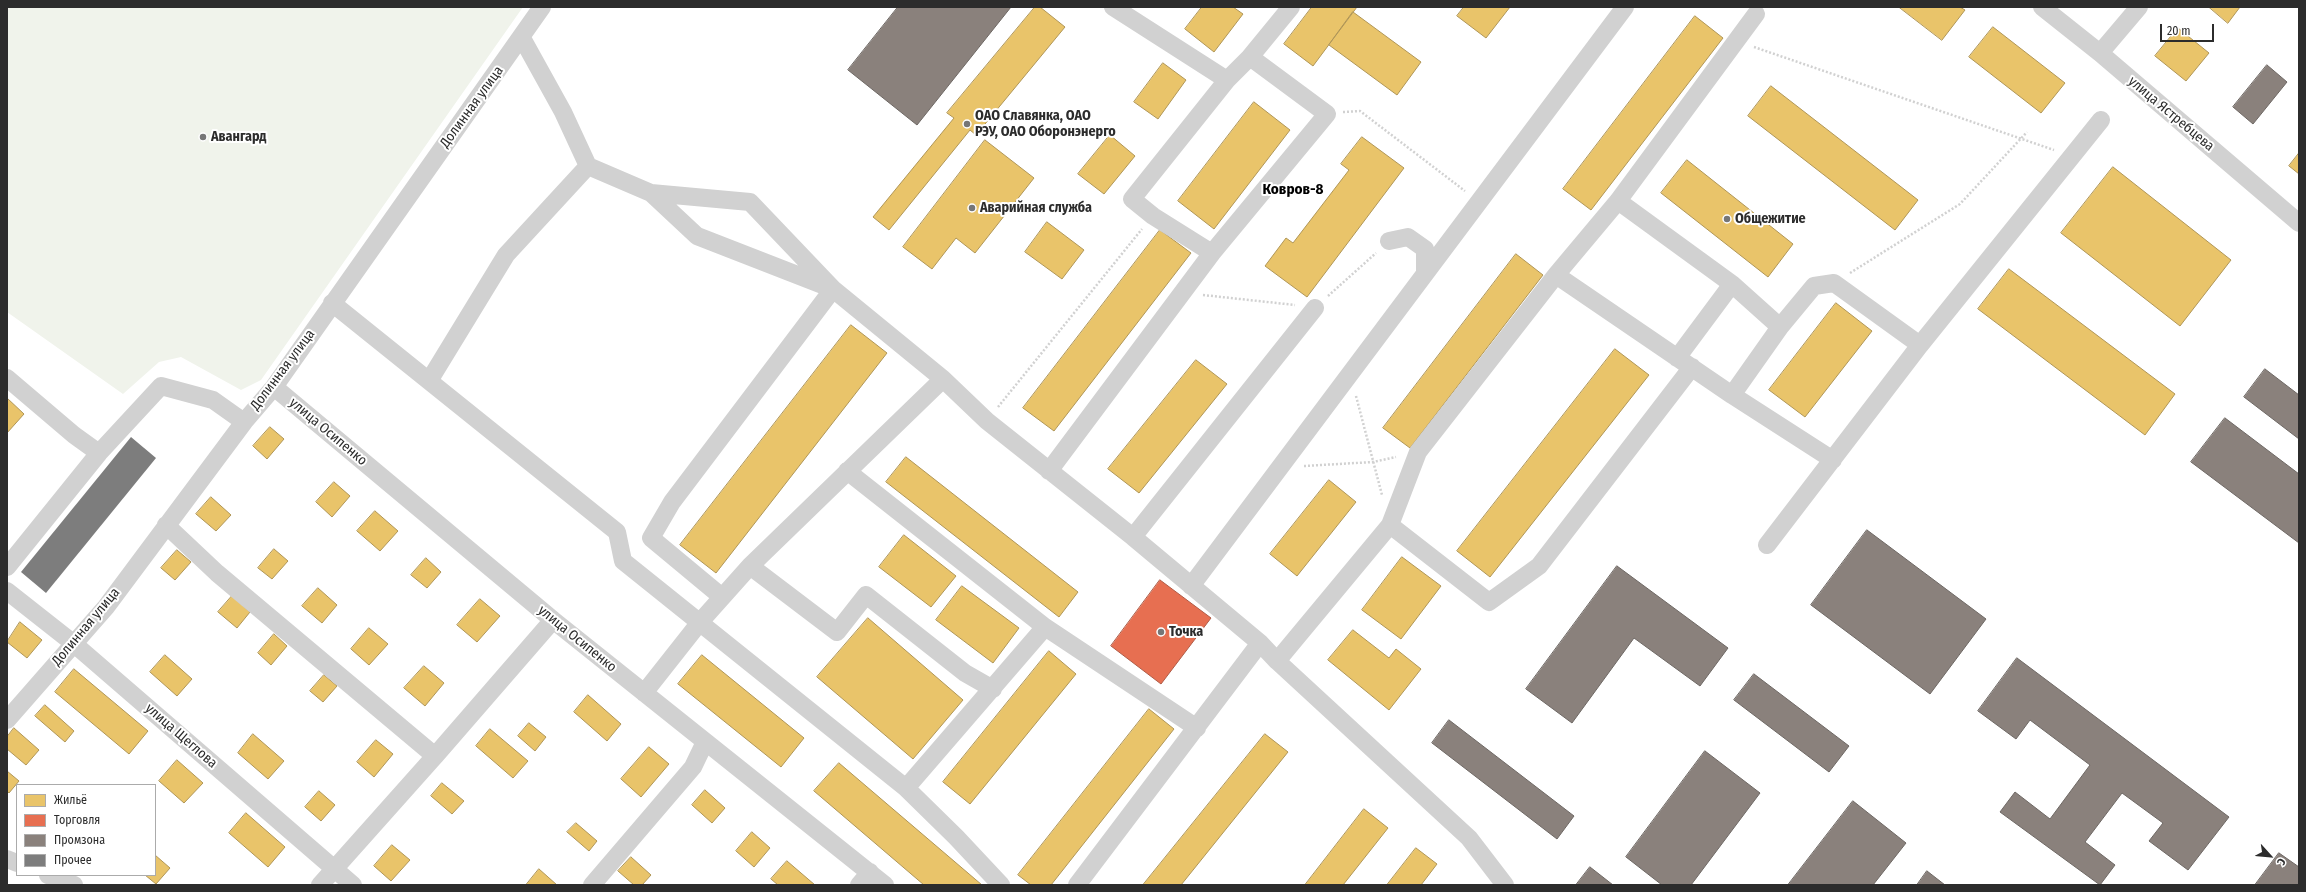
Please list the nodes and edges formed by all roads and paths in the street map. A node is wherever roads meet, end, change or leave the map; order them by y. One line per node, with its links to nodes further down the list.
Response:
1 (542, 7): 8 (street, Долинная улица)
2 (1113, 7): 12 (street)
3 (1291, 7): 11 (street)
4 (1625, 7): 21 (street)
5 (2042, 7): 10 (street, улица Ястребцева)
6 (2139, 7): 10 (street)
7 (1756, 14): 9 (street)
8 (522, 38): 18 (street); 32 (street, Долинная улица)
9 (1736, 40): 16 (path); 20 (street)
10 (2100, 53): 23 (street, улица Ястребцева)
11 (1250, 57): 12 (street); 13 (street)
12 (1227, 80): 22 (street)
13 (1327, 114): 21 (path); 25 (street)
14 (2101, 120): 17 (street)
15 (2027, 132): 16 (path)
16 (2021, 138): 17 (path); 28 (path)
17 (2073, 156): 35 (street)
18 (588, 166): 19 (street); 40 (street)
19 (651, 193): 30 (street); 30 (street)
20 (1618, 201): 27 (street); 29 (street)
21 (1479, 202): 26 (street)
22 (1153, 216): 25 (street); 43 (path)
23 (2299, 223)
24 (1389, 240): 26 (street); 33 (path)
25 (1212, 253): 31 (street)
26 (1425, 273): 37 (street)
27 (1556, 275): 36 (street); 45 (street)
28 (1834, 283): 34 (street); 35 (street)
29 (1732, 284): 34 (street); 36 (street)
30 (834, 289): 39 (street); 61 (street)
31 (1184, 293): 33 (path); 51 (street)
32 (332, 303): 40 (street); 41 (street, Долинная улица)
33 (1315, 308): 55 (street)
34 (1780, 327): 42 (street)
35 (1920, 344): 47 (street)
36 (1685, 362): 42 (street); 53 (street)
37 (1350, 372): 48 (path); 49 (street)
38 (7, 378): 46 (street)
39 (943, 379): 43 (street); 50 (street)
40 (429, 381): 63 (street)
41 (274, 387): 44 (street, Долинная улица); 62 (street, улица Осипенко)
42 (1732, 395): 47 (street)
43 (987, 421): 51 (street)
44 (244, 422): 46 (street); 54 (street, Долинная улица)
45 (1418, 452): 48 (path); 53 (street)
46 (99, 453): 58 (street)
47 (1833, 460): 56 (street)
48 (1373, 462): 49 (path); 52 (path)
49 (1281, 468): 59 (street)
50 (847, 470): 57 (street); 64 (street)
51 (1049, 471): 55 (street)
52 (1383, 497)
53 (1390, 525): 67 (street)
54 (166, 526): 65 (street, Долинная улица); 73 (street)
55 (1133, 537): 59 (street)
56 (1767, 546)
57 (750, 566): 61 (street); 68 (street)
58 (7, 567)
59 (1191, 586): 66 (street)
60 (7, 591): 65 (street, улица Щеглова)
61 (722, 597): 63 (street)
62 (553, 620): 69 (street, улица Осипенко); 73 (street)
63 (700, 622): 69 (street); 74 (street)
64 (1045, 627): 68 (street); 71 (street)
65 (73, 643): 70 (street, Долинная улица); 75 (street, улица Щеглова)
66 (1260, 643): 67 (street); 71 (street)
67 (1277, 661): 85 (street)
68 (993, 689): 74 (street)
69 (644, 693): 72 (street, улица Осипенко)
70 (7, 720)
71 (1197, 728): 84 (street)
72 (705, 742): 77 (street, улица Осипенко); 81 (street)
73 (435, 756): 75 (street)
74 (906, 788): 83 (street)
75 (334, 868): 79 (street); 80 (street, улица Щеглова)
76 (51, 876): 78 (street)
77 (865, 879): 82 (street, улица Осипенко)
78 (74, 885)
79 (320, 885)
80 (353, 885)
81 (592, 885)
82 (885, 885)
83 (1001, 885)
84 (1077, 885)
85 (1505, 885)

